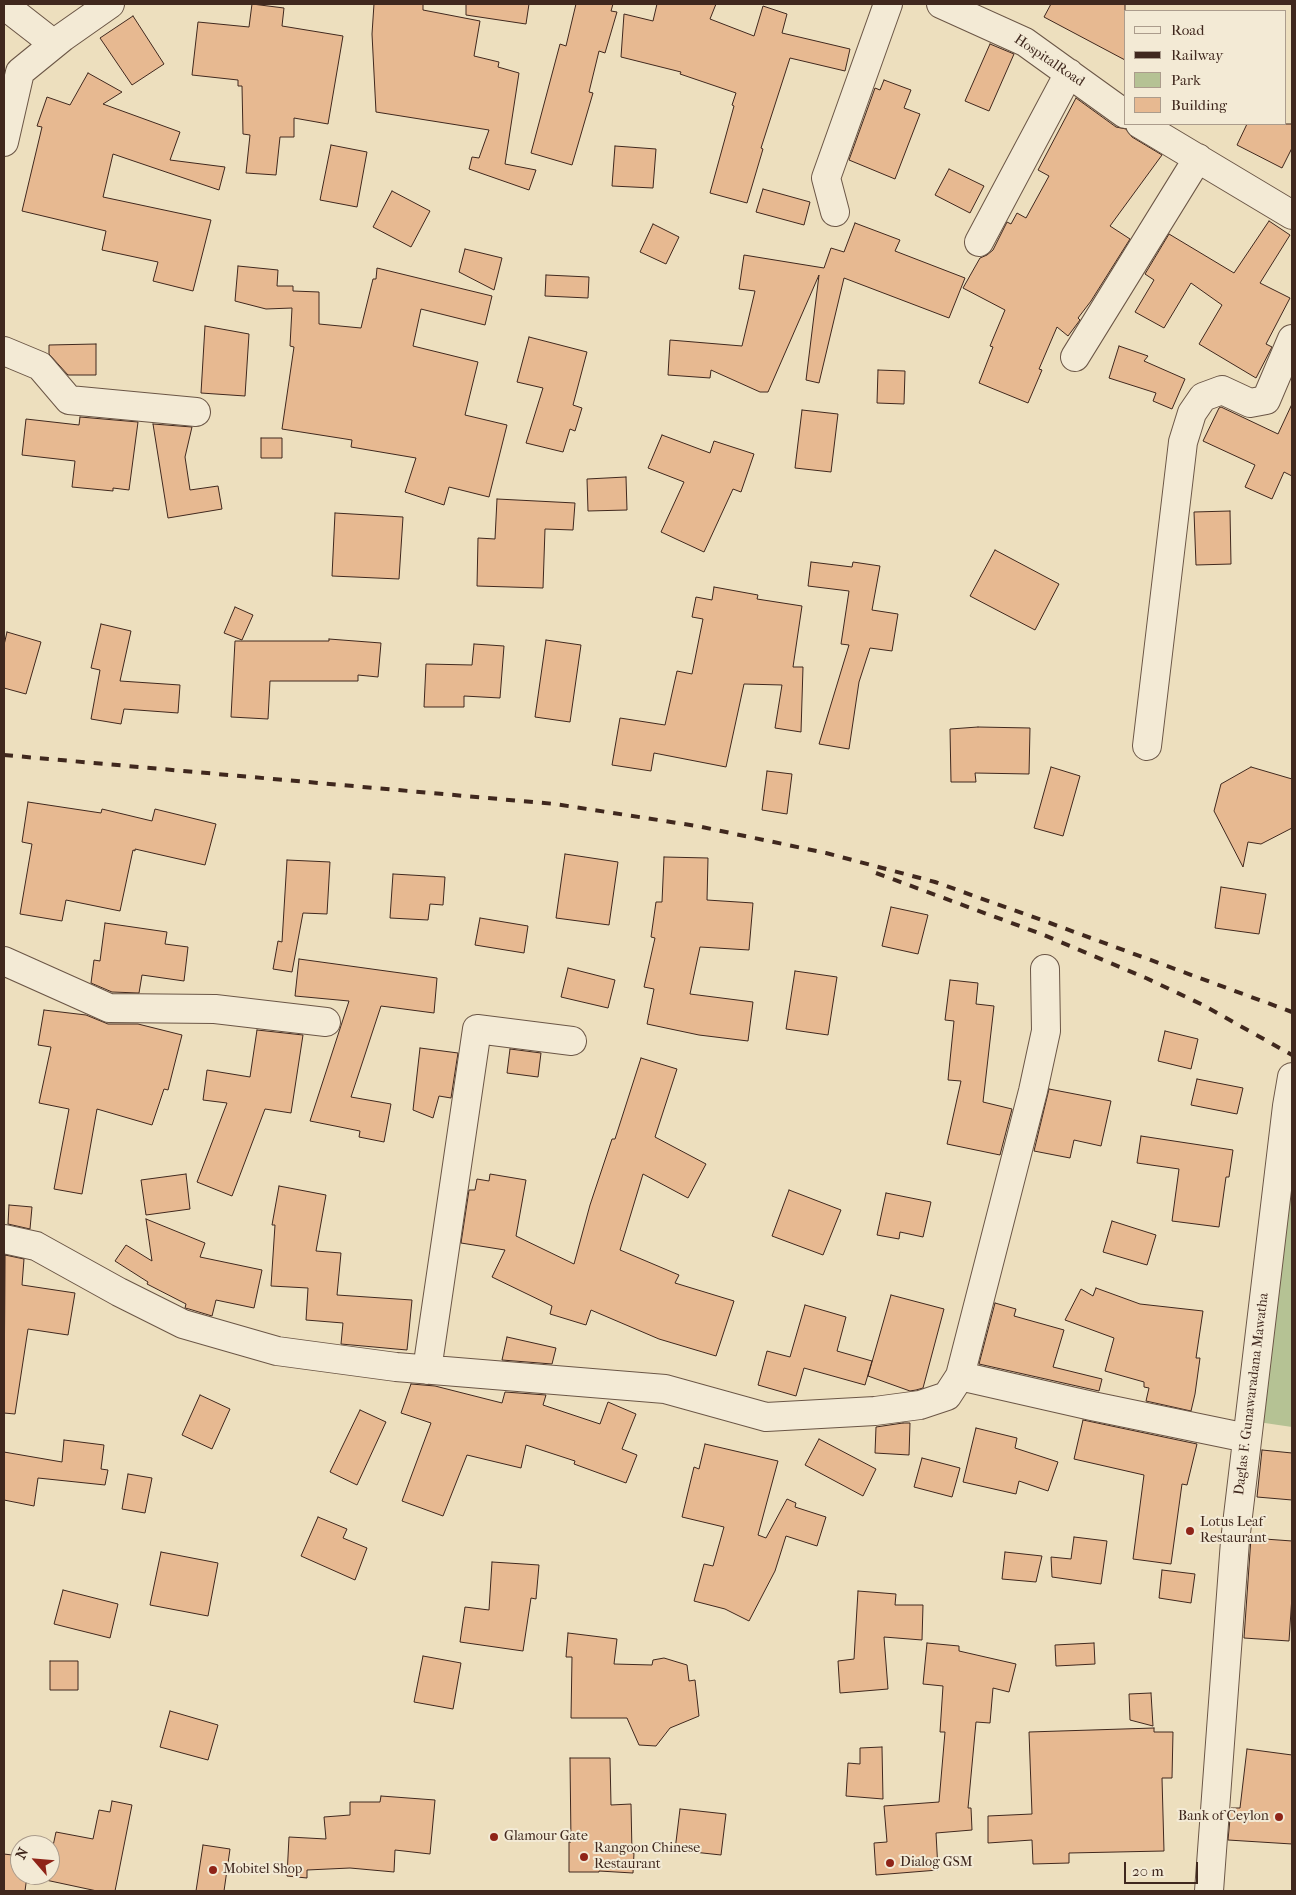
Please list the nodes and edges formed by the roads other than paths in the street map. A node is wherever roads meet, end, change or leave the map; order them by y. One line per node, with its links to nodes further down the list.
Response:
1 (110, 4): 5 (street)
2 (888, 4): 11 (street)
3 (942, 4): 6 (street, HospitalRoad)
4 (4, 5): 5 (street)
5 (54, 44): 9 (street)
6 (1069, 73): 7 (street, HospitalRoad); 13 (street)
7 (1124, 113)
8 (1142, 125): 10 (street)
9 (4, 142)
10 (1198, 158): 12 (street); 16 (street)
11 (835, 212)
12 (1292, 215)
13 (979, 242)
14 (1292, 338): 18 (street)
15 (4, 351): 17 (street)
16 (1075, 357)
17 (196, 412)
18 (1147, 746)
19 (4, 961): 21 (street)
20 (1045, 970): 27 (street)
21 (326, 1022)
22 (572, 1041): 26 (street)
23 (1292, 1077): 24 (street, Daglas F. Gunawaradana Mawatha)
24 (1290, 1108): 28 (street, Daglas F. Gunawaradana Mawatha)
25 (4, 1239): 26 (street)
26 (427, 1370): 27 (street)
27 (960, 1376): 28 (street)
28 (1247, 1438): 29 (street, Daglas F. Gunawaradana Mawatha)
29 (1209, 1891)

